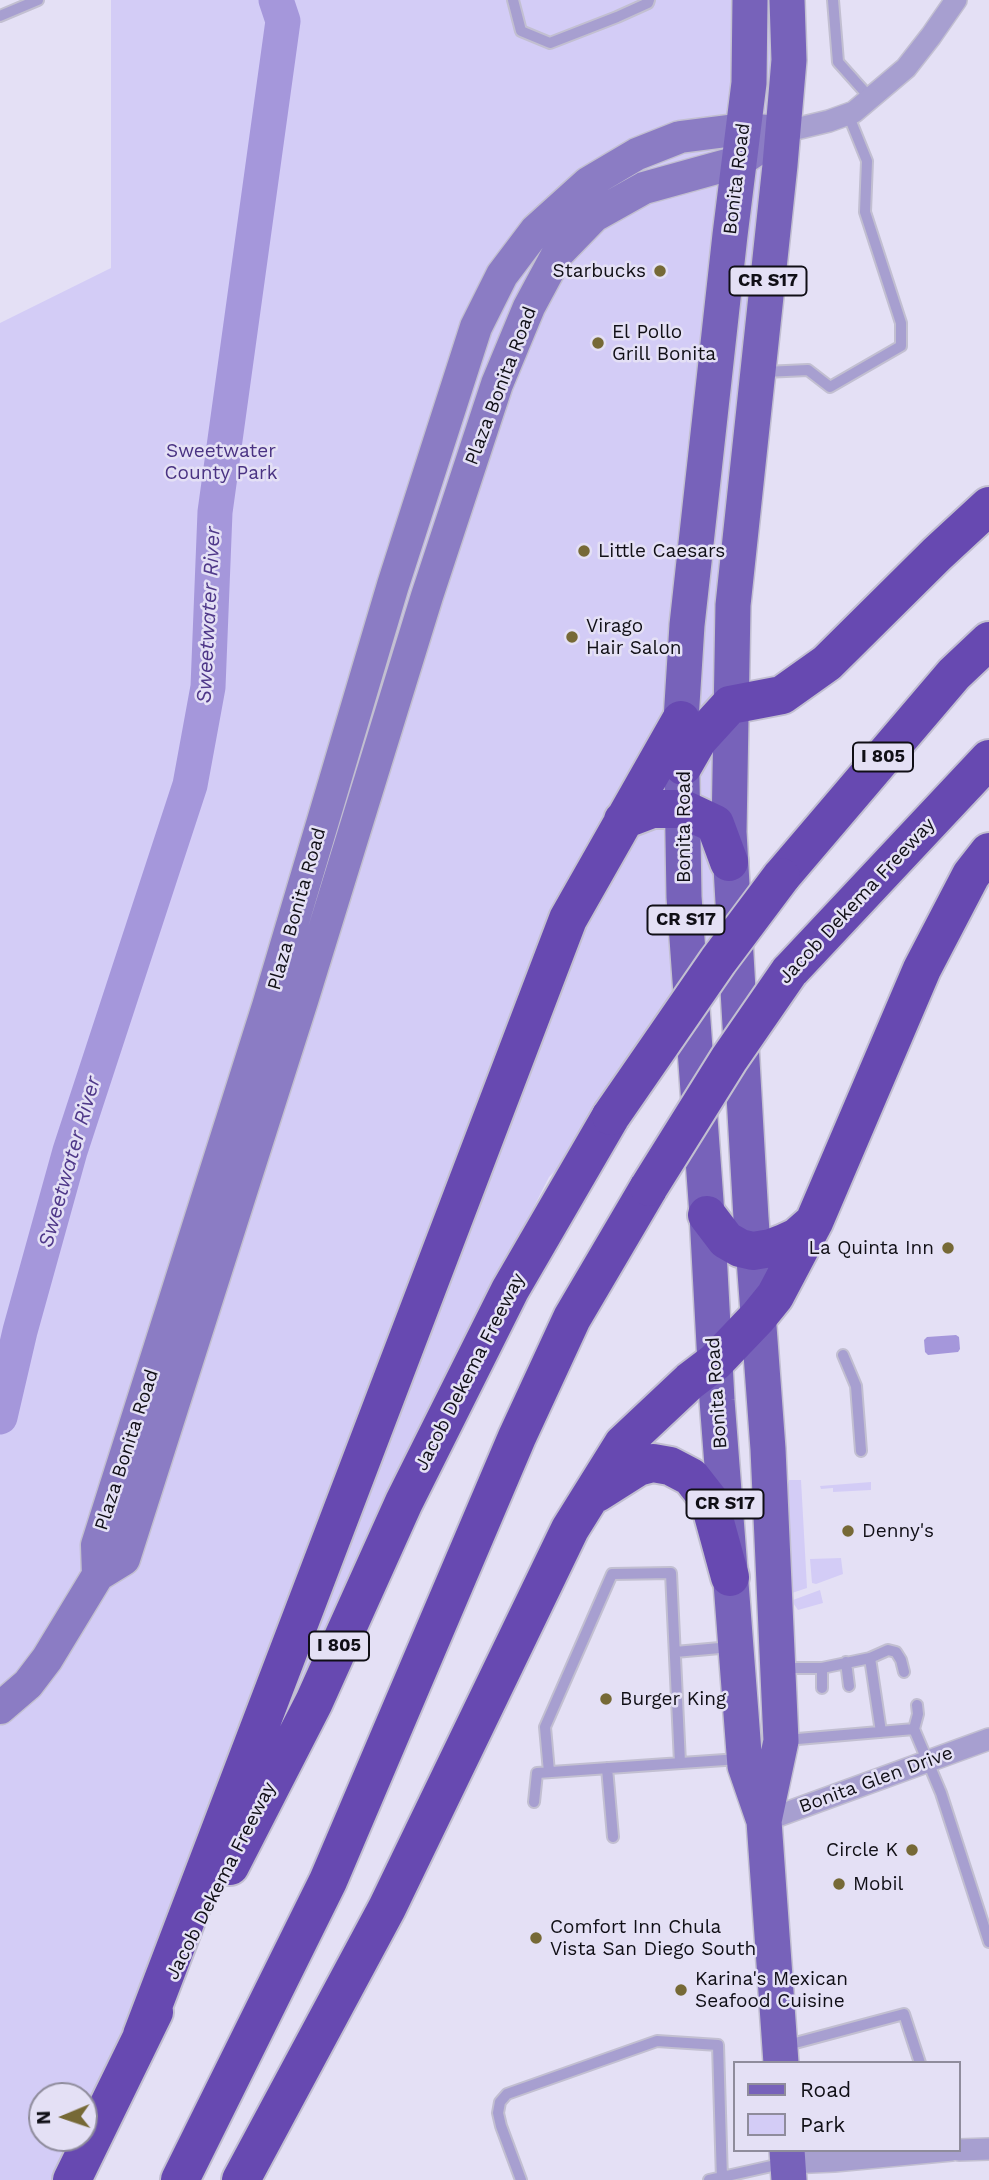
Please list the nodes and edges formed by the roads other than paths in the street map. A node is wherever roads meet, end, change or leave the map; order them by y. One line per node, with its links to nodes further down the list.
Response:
1 (38, 0): 8 (lane)
2 (513, 0): 3 (lane)
3 (649, 0)
4 (750, 0): 12 (main road, Bonita Road / CR S17)
5 (787, 0): 11 (main road, Bonita Road / CR S17)
6 (833, 0): 9 (lane)
7 (956, 0): 9 (street)
8 (0, 16)
9 (871, 99): 10 (street)
10 (848, 114): 11 (street); 13 (lane)
11 (783, 132): 12 (main road, Plaza Bonita Road); 13 (main road, Bonita Road / CR S17)
12 (740, 146): 17 (main road, Bonita Road / CR S17); 32 (main road, Plaza Bonita Road); 32 (main road, Plaza Bonita Road)
13 (758, 372): 16 (main road, Bonita Road / CR S17)
14 (989, 506): 16 (highway)
15 (989, 641): 60 (highway, Jacob Dekema Freeway / I 805, bridge)
16 (730, 705): 19 (highway); 23 (main road, Bonita Road / CR S17)
17 (681, 720): 19 (main road, Bonita Road / CR S17); 21 (highway)
18 (989, 759): 69 (highway, Jacob Dekema Freeway, bridge)
19 (683, 766): 20 (main road, Bonita Road / CR S17)
20 (683, 809): 21 (highway); 23 (highway); 24 (main road, Bonita Road / CR S17)
21 (623, 820): 60 (highway)
22 (989, 852): 25 (highway)
23 (729, 862): 26 (main road, Bonita Road / CR S17)
24 (707, 1215): 26 (highway); 29 (main road, Bonita Road / CR S17)
25 (814, 1222): 26 (highway); 27 (highway)
26 (753, 1251): 27 (main road, Bonita Road / CR S17)
27 (758, 1317): 29 (highway); 38 (main road, Bonita Road / CR S17)
28 (843, 1354): 30 (lane)
29 (715, 1362): 31 (highway); 33 (main road, Bonita Road / CR S17)
30 (861, 1451)
31 (589, 1498): 33 (highway); 70 (highway)
32 (97, 1575): 44 (main road, Plaza Bonita Road)
33 (730, 1577): 34 (main road, Bonita Road / CR S17)
34 (736, 1646): 35 (lane); 51 (main road, Bonita Road / CR S17)
35 (675, 1652): 53 (lane); 55 (lane)
36 (870, 1658): 37 (lane); 40 (lane); 47 (lane)
37 (846, 1662): 39 (lane); 41 (lane)
38 (778, 1668): 39 (lane); 50 (main road, Bonita Road / CR S17)
39 (822, 1668): 42 (lane)
40 (904, 1672)
41 (849, 1686)
42 (822, 1688)
43 (917, 1705): 46 (lane)
44 (0, 1708)
45 (823, 1726): 48 (lane)
46 (914, 1729): 47 (lane); 52 (lane)
47 (881, 1732): 48 (lane)
48 (824, 1738): 50 (lane)
49 (989, 1739): 52 (street, Bonita Glen Drive)
50 (782, 1741): 57 (main road, Bonita Road / CR S17)
51 (744, 1758): 53 (lane); 57 (main road, Bonita Road / CR S17)
52 (928, 1760): 57 (street, Bonita Glen Drive); 59 (lane)
53 (680, 1763): 54 (lane)
54 (607, 1768): 55 (lane); 58 (lane)
55 (549, 1772): 56 (lane)
56 (534, 1801)
57 (764, 1821): 61 (main road, Bonita Road / CR S17)
58 (613, 1837)
59 (989, 1942)
60 (142, 2035): 68 (highway, Jacob Dekema Freeway / I 805)
61 (780, 2055): 62 (lane)
62 (919, 2061)
63 (989, 2149): 64 (street)
64 (961, 2150)
65 (928, 2152): 66 (street)
66 (788, 2164): 67 (lane)
67 (723, 2178): 71 (lane); 72 (lane)
68 (72, 2180)
69 (180, 2180)
70 (241, 2180)
71 (521, 2180)
72 (709, 2180)

